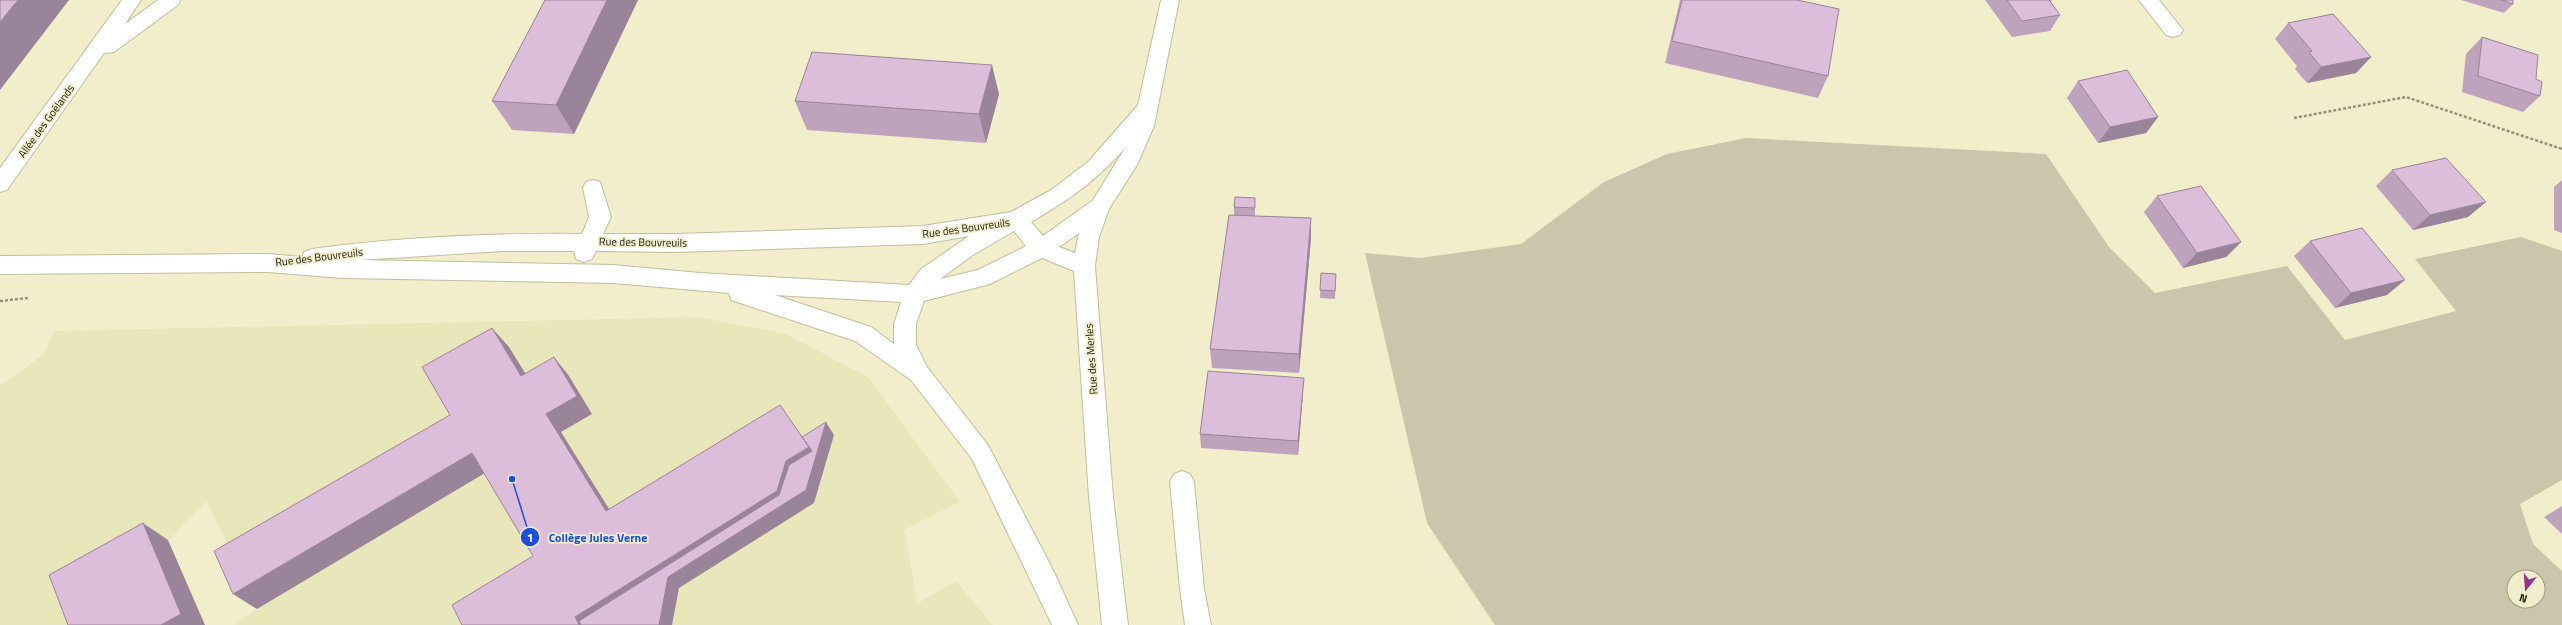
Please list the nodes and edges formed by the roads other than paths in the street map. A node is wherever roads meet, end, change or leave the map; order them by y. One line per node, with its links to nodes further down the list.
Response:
1 (132, 0): 6 (street, Allée des Goélands)
2 (171, 0): 6 (street, Allée des Goélands)
3 (1170, 0): 7 (street, Rue des Merles)
4 (2148, 0): 5 (street)
5 (2173, 30)
6 (92, 58): 8 (street, Allée des Goélands)
7 (1149, 106): 10 (street, Rue des Merles); 11 (street, Rue des Merles)
8 (0, 184)
9 (594, 188): 12 (street)
10 (1100, 206): 13 (street); 16 (street, Rue des Merles)
11 (1017, 220): 12 (street, Rue des Bouvreuils); 13 (street); 19 (street, Rue des Merles)
12 (589, 241): 14 (street, Rue des Bouvreuils); 17 (street)
13 (1041, 249): 16 (street); 19 (street)
14 (268, 263): 15 (street, Rue des Bouvreuils); 17 (street, Rue des Bouvreuils)
15 (0, 265)
16 (1084, 266): 23 (street, Rue des Merles)
17 (576, 273): 18 (street, Rue des Bouvreuils)
18 (700, 282): 19 (street); 20 (street)
19 (915, 294): 20 (street, Rue des Merles)
20 (919, 374): 22 (street)
21 (1182, 482): 24 (street)
22 (1065, 625)
23 (1115, 625)
24 (1198, 625)

